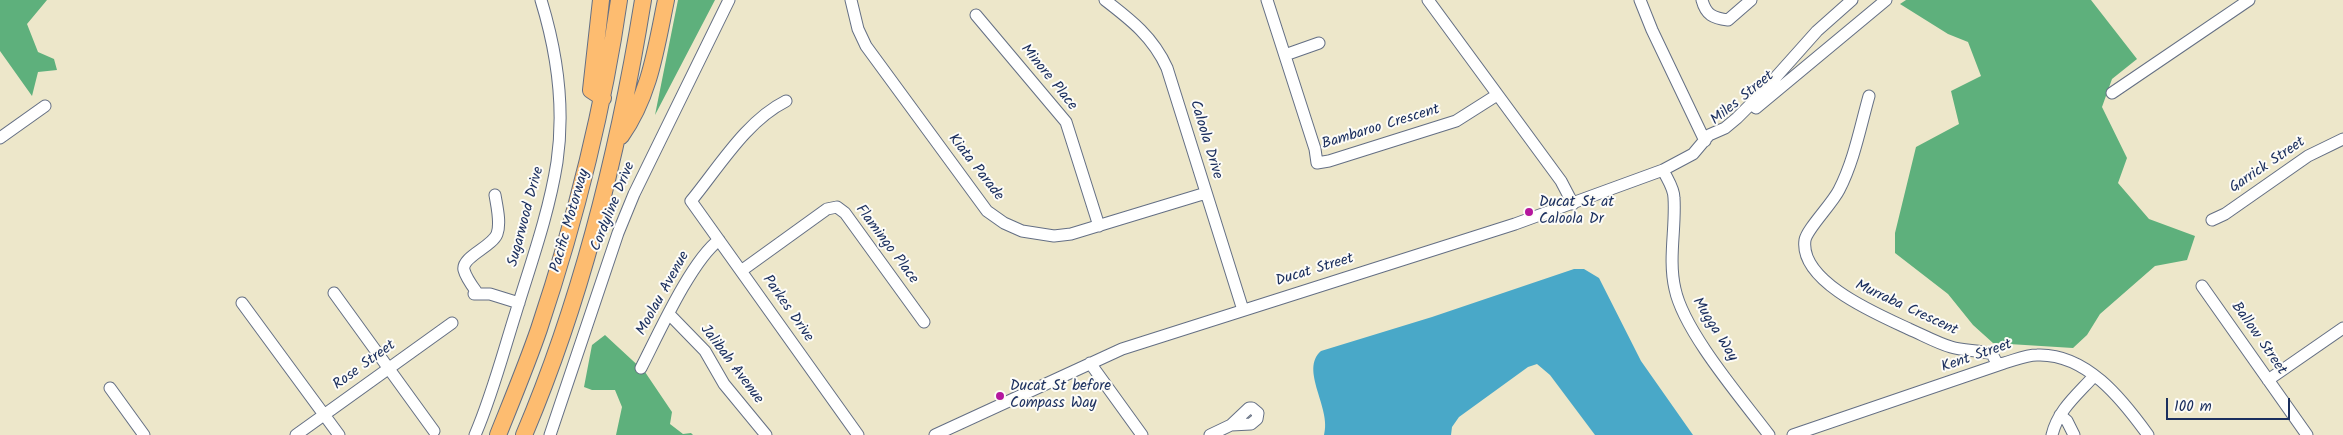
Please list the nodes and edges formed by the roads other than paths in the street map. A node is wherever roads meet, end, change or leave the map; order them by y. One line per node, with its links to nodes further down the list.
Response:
1 (541, 0): 41 (street, Sugarwood Drive)
2 (601, 0): 23 (highway)
3 (619, 0): 23 (highway, Pacific Motorway)
4 (644, 0): 29 (highway, Pacific Motorway)
5 (666, 0): 29 (highway)
6 (730, 0): 64 (street, Cordyline Drive)
7 (851, 0): 35 (street, Kiata Parade)
8 (1105, 0): 31 (street, Caloola Drive)
9 (1267, 0): 19 (street, Bambaroo Crescent)
10 (1428, 0): 21 (street)
11 (1640, 0): 28 (street)
12 (1702, 0): 13 (street)
13 (1751, 0)
14 (1852, 0): 28 (street, Miles Street)
15 (1886, 0): 28 (street, Miles Street)
16 (2249, 0): 20 (street)
17 (976, 15): 35 (street, Minore Place)
18 (1319, 43): 19 (street)
19 (1286, 55): 21 (street, Bambaroo Crescent)
20 (2112, 94)
21 (1497, 95): 33 (street)
22 (1869, 96): 48 (street, Murraba Crescent)
23 (604, 98): 62 (highway, Pacific Motorway)
24 (786, 102): 36 (street, Parkes Drive)
25 (45, 106): 26 (street)
26 (0, 138)
27 (2343, 139): 34 (street, Garrick Street)
28 (1705, 141): 30 (street, Ducat Street)
29 (617, 142): 63 (highway, Pacific Motorway)
30 (1663, 170): 33 (street, Ducat Street); 70 (street, Mugga Way)
31 (1206, 193): 35 (street, Kiata Parade); 42 (street, Caloola Drive)
32 (495, 195): 41 (street)
33 (1574, 204): 42 (street, Ducat Street)
34 (2212, 220)
35 (1099, 226)
36 (719, 240): 37 (street, Parkes Drive); 43 (street, Moolau Avenue)
37 (741, 271): 45 (street, Flamingo Place); 66 (street, Parkes Drive)
38 (2202, 286): 52 (street, Ballow Street)
39 (334, 293): 49 (street)
40 (242, 303): 54 (street)
41 (519, 303): 61 (street, Sugarwood Drive)
42 (1243, 310): 47 (street, Ducat Street)
43 (669, 314): 50 (street, Moolau Avenue); 65 (street, Jalibah Avenue)
44 (452, 322): 49 (street, Rose Street)
45 (924, 322)
46 (2343, 328): 52 (street)
47 (1090, 363): 67 (street, Ducat Street); 68 (street)
48 (1998, 365): 51 (street, Kent Street); 71 (street, Kent Street)
49 (388, 368): 54 (street, Rose Street); 57 (street)
50 (640, 368)
51 (2094, 376): 55 (street); 74 (street, Kent Street)
52 (2268, 380): 75 (street, Ballow Street)
53 (110, 388): 58 (street)
54 (325, 414): 59 (street, Rose Street); 60 (street)
55 (2060, 415): 72 (street); 73 (street)
56 (1231, 425): 69 (street)
57 (434, 431)
58 (144, 435)
59 (296, 435)
60 (339, 435)
61 (475, 435)
62 (498, 435)
63 (524, 435)
64 (550, 435)
65 (766, 435)
66 (858, 435)
67 (934, 435)
68 (1142, 435)
69 (1210, 435)
70 (1769, 435)
71 (1793, 435)
72 (2052, 435)
73 (2074, 435)
74 (2148, 435)
75 (2307, 435)

